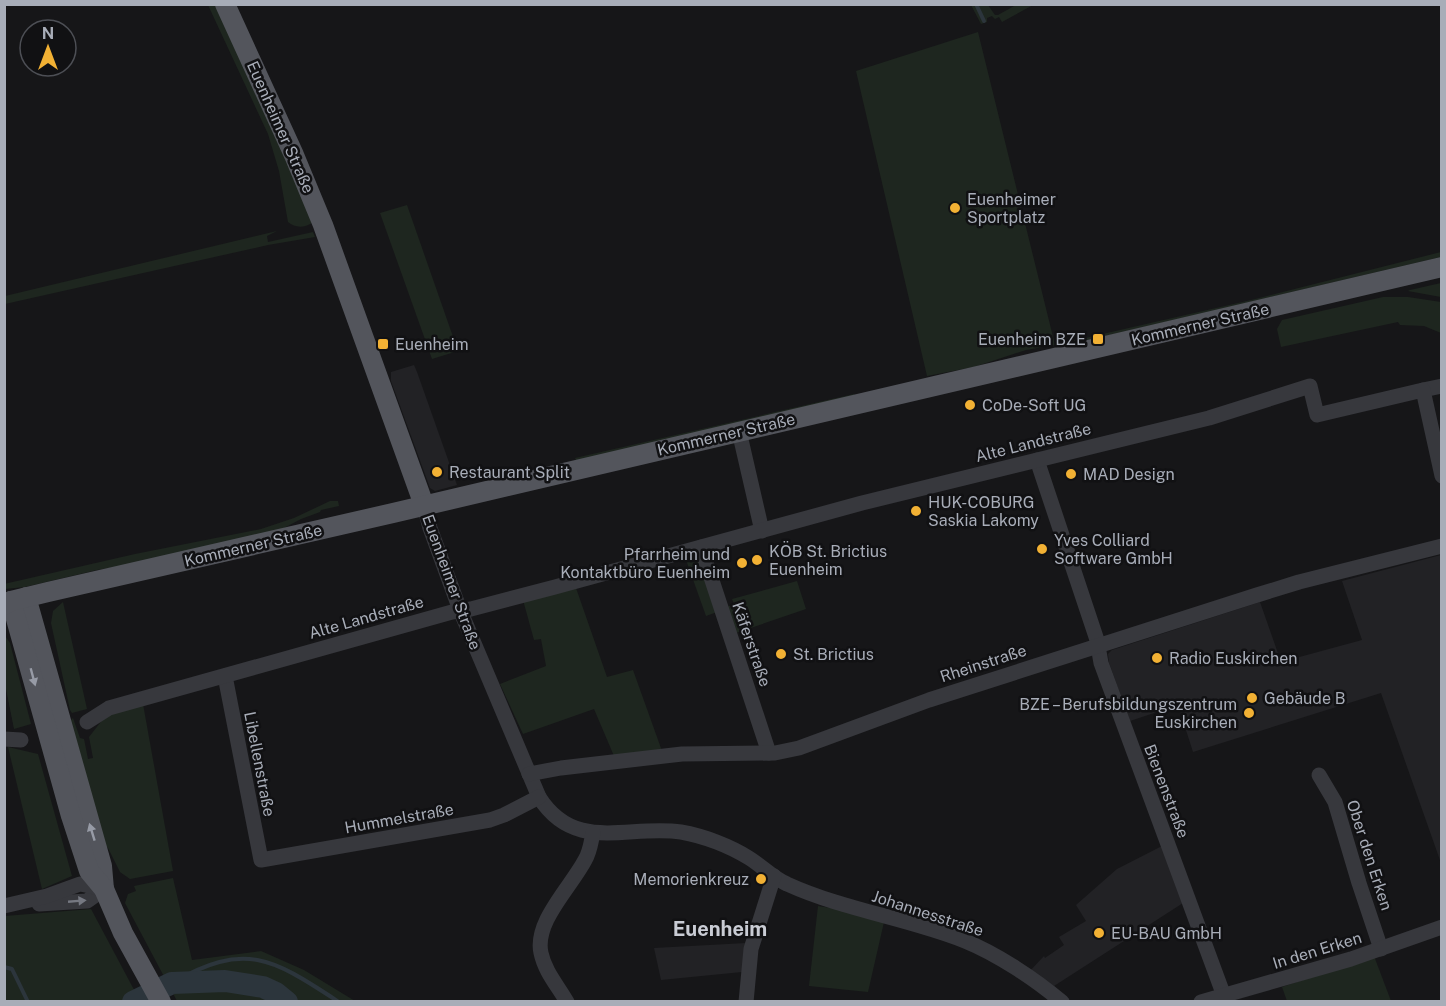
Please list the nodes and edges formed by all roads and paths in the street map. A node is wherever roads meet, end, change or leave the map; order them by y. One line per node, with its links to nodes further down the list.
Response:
1 (225, 4): 8 (main road, Euenheimer Straße)
2 (1442, 267): 5 (main road, Kommerner Straße)
3 (1442, 386): 4 (street)
4 (1423, 390): 6 (street, Alte Landstraße); 7 (street)
5 (739, 431): 8 (main road, Kommerner Straße); 9 (street)
6 (1037, 460): 9 (street, Alte Landstraße); 15 (street, Bienenstraße)
7 (1442, 476)
8 (424, 505): 12 (main road, Kommerner Straße); 14 (street, Euenheimer Straße)
9 (762, 531): 11 (street, Alte Landstraße)
10 (1442, 546): 15 (street, Rheinstraße)
11 (701, 547): 14 (street, Alte Landstraße); 21 (street, Käferstraße)
12 (48, 592): 13 (main road, Kommerner Straße); 16 (main road)
13 (11, 600): 16 (main road); 28 (main road, one-way to 28)
14 (460, 610): 17 (street, Alte Landstraße); 22 (street, Euenheimer Straße)
15 (1098, 646): 21 (street, Rheinstraße); 32 (street, Bienenstraße)
16 (43, 654): 28 (main road, one-way to 16)
17 (225, 676): 18 (street, Alte Landstraße); 26 (street, Libellenstraße)
18 (87, 722)
19 (4, 739): 20 (street)
20 (21, 740)
21 (769, 753): 22 (street, Rheinstraße)
22 (530, 774): 24 (street, Euenheimer Straße)
23 (1319, 775): 31 (street, Ober den Erken)
24 (539, 797): 25 (street, Euenheimer Straße); 26 (street, Hummelstraße)
25 (593, 833): 27 (street, Euenheimer Straße); 34 (street)
26 (261, 860)
27 (774, 876): 35 (street); 36 (street, Johannesstraße)
28 (104, 889): 29 (street); 33 (main road)
29 (4, 906)
30 (1442, 927): 31 (street, In den Erken)
31 (1381, 949): 32 (street, In den Erken)
32 (1224, 996): 37 (street, In den Erken)
33 (161, 1002)
34 (567, 1002)
35 (746, 1002)
36 (1062, 1002)
37 (1201, 1002)

